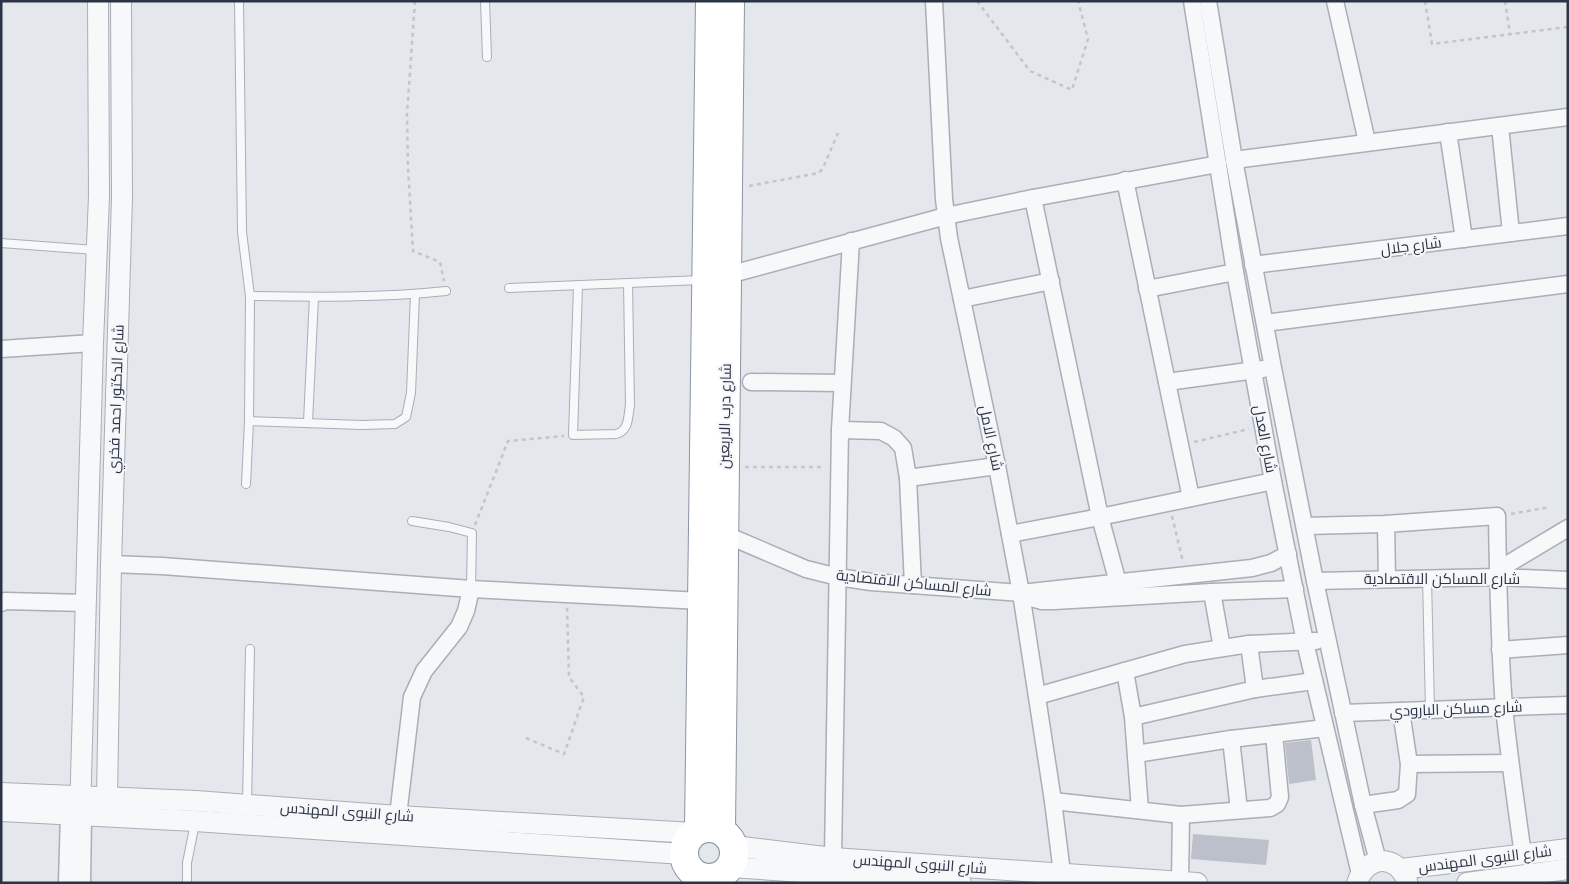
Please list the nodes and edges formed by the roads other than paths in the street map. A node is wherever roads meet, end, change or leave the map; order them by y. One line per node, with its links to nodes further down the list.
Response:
1 (98, 1): 19 (street, شارع الدكتور احمد فخري)
2 (121, 1): 20 (street, شارع الدكتور احمد فخري)
3 (239, 1): 40 (lane)
4 (485, 1): 11 (lane)
5 (934, 1): 22 (street, شارع الامل)
6 (1192, 1): 17 (street, شارع العدل)
7 (1208, 1): 16 (street, شارع العدل)
8 (1336, 1): 15 (street)
9 (720, 11): 10 (highway, شارع درب الاربعين)
10 (720, 52): 31 (highway, شارع درب الاربعين); 31 (highway, شارع درب الاربعين)
11 (487, 57)
12 (1568, 117): 13 (street)
13 (1500, 126): 14 (street); 24 (street)
14 (1448, 132): 15 (street); 25 (street)
15 (1367, 142): 16 (street)
16 (1234, 160): 29 (street, شارع العدل)
17 (1218, 164): 18 (street); 30 (street, شارع العدل)
18 (1125, 180): 21 (street); 37 (street)
19 (99, 196): 20 (street); 28 (street, شارع الدكتور احمد فخري)
20 (122, 197): 57 (street, شارع الدكتور احمد فخري)
21 (1034, 198): 22 (street); 32 (street)
22 (946, 216): 26 (street); 42 (street, شارع الامل)
23 (1568, 226): 24 (street, شارع جلال)
24 (1511, 233): 25 (street, شارع جلال)
25 (1464, 239): 29 (street, شارع جلال)
26 (851, 241): 31 (street); 50 (street)
27 (1, 243): 28 (lane)
28 (97, 250): 44 (street, شارع الدكتور احمد فخري)
29 (1253, 265): 43 (street, شارع العدل)
30 (1235, 272): 37 (street); 47 (street, شارع العدل)
31 (716, 278): 33 (lane); 66 (highway, شارع درب الاربعين); 82 (highway, شارع درب الاربعين)
32 (1051, 281): 42 (street); 61 (street)
33 (628, 283): 35 (lane); 35 (lane)
34 (1568, 284): 43 (street)
35 (578, 286): 36 (lane)
36 (509, 288)
37 (1147, 289): 49 (street)
38 (446, 291): 39 (lane)
39 (415, 294): 41 (lane); 52 (lane)
40 (250, 296): 41 (lane); 51 (lane)
41 (314, 297): 52 (lane)
42 (962, 299): 54 (street, شارع الامل)
43 (1265, 323): 46 (street, شارع العدل)
44 (93, 343): 45 (street); 55 (street, شارع الدكتور احمد فخري)
45 (1, 349)
46 (1273, 368): 47 (street); 64 (street, شارع العدل)
47 (1252, 371): 49 (street); 58 (street, شارع العدل)
48 (751, 382): 50 (street)
49 (1167, 382): 60 (street)
50 (842, 383): 53 (street)
51 (249, 421): 52 (lane); 59 (lane)
52 (308, 422)
53 (840, 430): 56 (street); 71 (street)
54 (997, 466): 56 (street); 67 (street, شارع الامل)
55 (90, 478): 57 (street); 84 (street, شارع الدكتور احمد فخري)
56 (908, 478): 77 (street)
57 (114, 480): 69 (street, شارع الدكتور احمد فخري)
58 (1273, 481): 60 (street); 68 (street, شارع العدل)
59 (246, 484)
60 (1191, 498): 61 (street)
61 (1100, 517): 67 (street); 76 (street)
62 (412, 521): 78 (lane)
63 (1386, 524): 64 (street); 70 (street); 73 (street)
64 (1305, 526): 75 (street, شارع العدل)
65 (1568, 528): 70 (street)
66 (724, 534): 71 (street, شارع المساكن الاقتصادية); 124 (highway, شارع درب الاربعين)
67 (1010, 534): 81 (street, شارع الامل)
68 (1288, 554): 76 (street, شارع المساكن الاقتصادية); 79 (street, شارع العدل)
69 (111, 564): 78 (street); 103 (street, شارع الدكتور احمد فخري)
70 (1498, 573): 72 (street, شارع المساكن الاقتصادية); 74 (street, شارع المساكن الاقتصادية); 91 (street)
71 (838, 578): 77 (street, شارع المساكن الاقتصادية); 125 (street)
72 (1427, 578): 73 (street, شارع المساكن الاقتصادية); 98 (lane)
73 (1387, 579): 75 (street, شارع المساكن الاقتصادية)
74 (1568, 580)
75 (1315, 581): 85 (street, شارع العدل)
76 (1118, 583): 81 (street, شارع المساكن الاقتصادية)
77 (913, 585): 81 (street, شارع المساكن الاقتصادية)
78 (471, 589): 82 (street); 121 (street)
79 (1295, 589): 80 (street, شارع المساكن الاقتصادية); 86 (street, شارع العدل)
80 (1212, 592): 81 (street, شارع المساكن الاقتصادية); 89 (street)
81 (1021, 593): 95 (street, شارع الامل)
82 (701, 601): 124 (highway, شارع درب الاربعين)
83 (1, 603): 84 (street)
84 (86, 603): 102 (street, شارع الدكتور احمد فخري)
85 (1328, 640): 86 (street); 100 (street, شارع العدل)
86 (1305, 642): 87 (street); 93 (street, شارع العدل)
87 (1249, 644): 89 (street); 94 (street)
88 (1568, 645): 91 (street)
89 (1222, 648): 92 (street)
90 (250, 649): 113 (lane)
91 (1500, 650): 97 (street)
92 (1125, 671): 95 (street); 101 (street)
93 (1314, 681): 94 (street); 104 (street, شارع العدل)
94 (1255, 689): 101 (street)
95 (1037, 696): 112 (street, شارع الامل)
96 (1568, 705): 97 (street, شارع مساكن البارودي)
97 (1504, 707): 98 (street, شارع مساكن البارودي); 108 (street)
98 (1430, 710): 99 (street, شارع مساكن البارودي)
99 (1401, 711): 100 (street, شارع مساكن البارودي); 109 (street)
100 (1344, 713): 114 (street, شارع العدل)
101 (1133, 717): 107 (street)
102 (84, 722): 103 (street); 115 (street, شارع الدكتور احمد فخري)
103 (108, 722): 111 (street, شارع الدكتور احمد فخري)
104 (1325, 728): 105 (street); 130 (street, شارع العدل)
105 (1274, 734): 106 (street); 117 (street)
106 (1231, 739): 107 (street); 117 (street)
107 (1136, 754): 116 (street)
108 (1510, 762): 109 (street); 123 (street)
109 (1409, 764): 114 (street)
110 (1, 793): 115 (street, شارع النبوى المهندس)
111 (108, 796): 115 (street, شارع النبوى المهندس); 119 (street, شارع النبوى المهندس)
112 (1053, 801): 116 (street); 128 (street, شارع الامل)
113 (247, 805): 119 (street, شارع النبوى المهندس); 121 (street, شارع النبوى المهندس)
114 (1363, 805): 126 (street, شارع العدل)
115 (78, 810): 118 (street, شارع النبوى المهندس); 119 (street, شارع النبوى المهندس); 132 (street, شارع الدكتور احمد فخري); 133 (street, شارع الدكتور احمد فخري)
116 (1140, 810): 120 (street)
117 (1239, 810): 120 (street)
118 (1, 811)
119 (196, 811): 124 (street, شارع النبوى المهندس); 134 (lane)
120 (1181, 814): 131 (street)
121 (398, 816): 124 (street, شارع النبوى المهندس)
122 (1568, 849): 123 (street, شارع النبوى المهندس)
123 (1523, 854): 129 (street, شارع النبوى المهندس)
124 (710, 858): 125 (street, شارع النبوى المهندس); 135 (street, شارع النبوى المهندس)
125 (833, 858): 128 (street, شارع النبوى المهندس)
126 (1378, 861): 129 (street); 130 (street)
127 (1568, 869): 136 (street, شارع النبوى المهندس)
128 (1062, 873): 131 (street, شارع النبوى المهندس)
129 (1404, 876)
130 (1358, 878)
131 (1189, 882)
132 (67, 883)
133 (82, 883)
134 (187, 883)
135 (961, 883)
136 (1467, 883)

